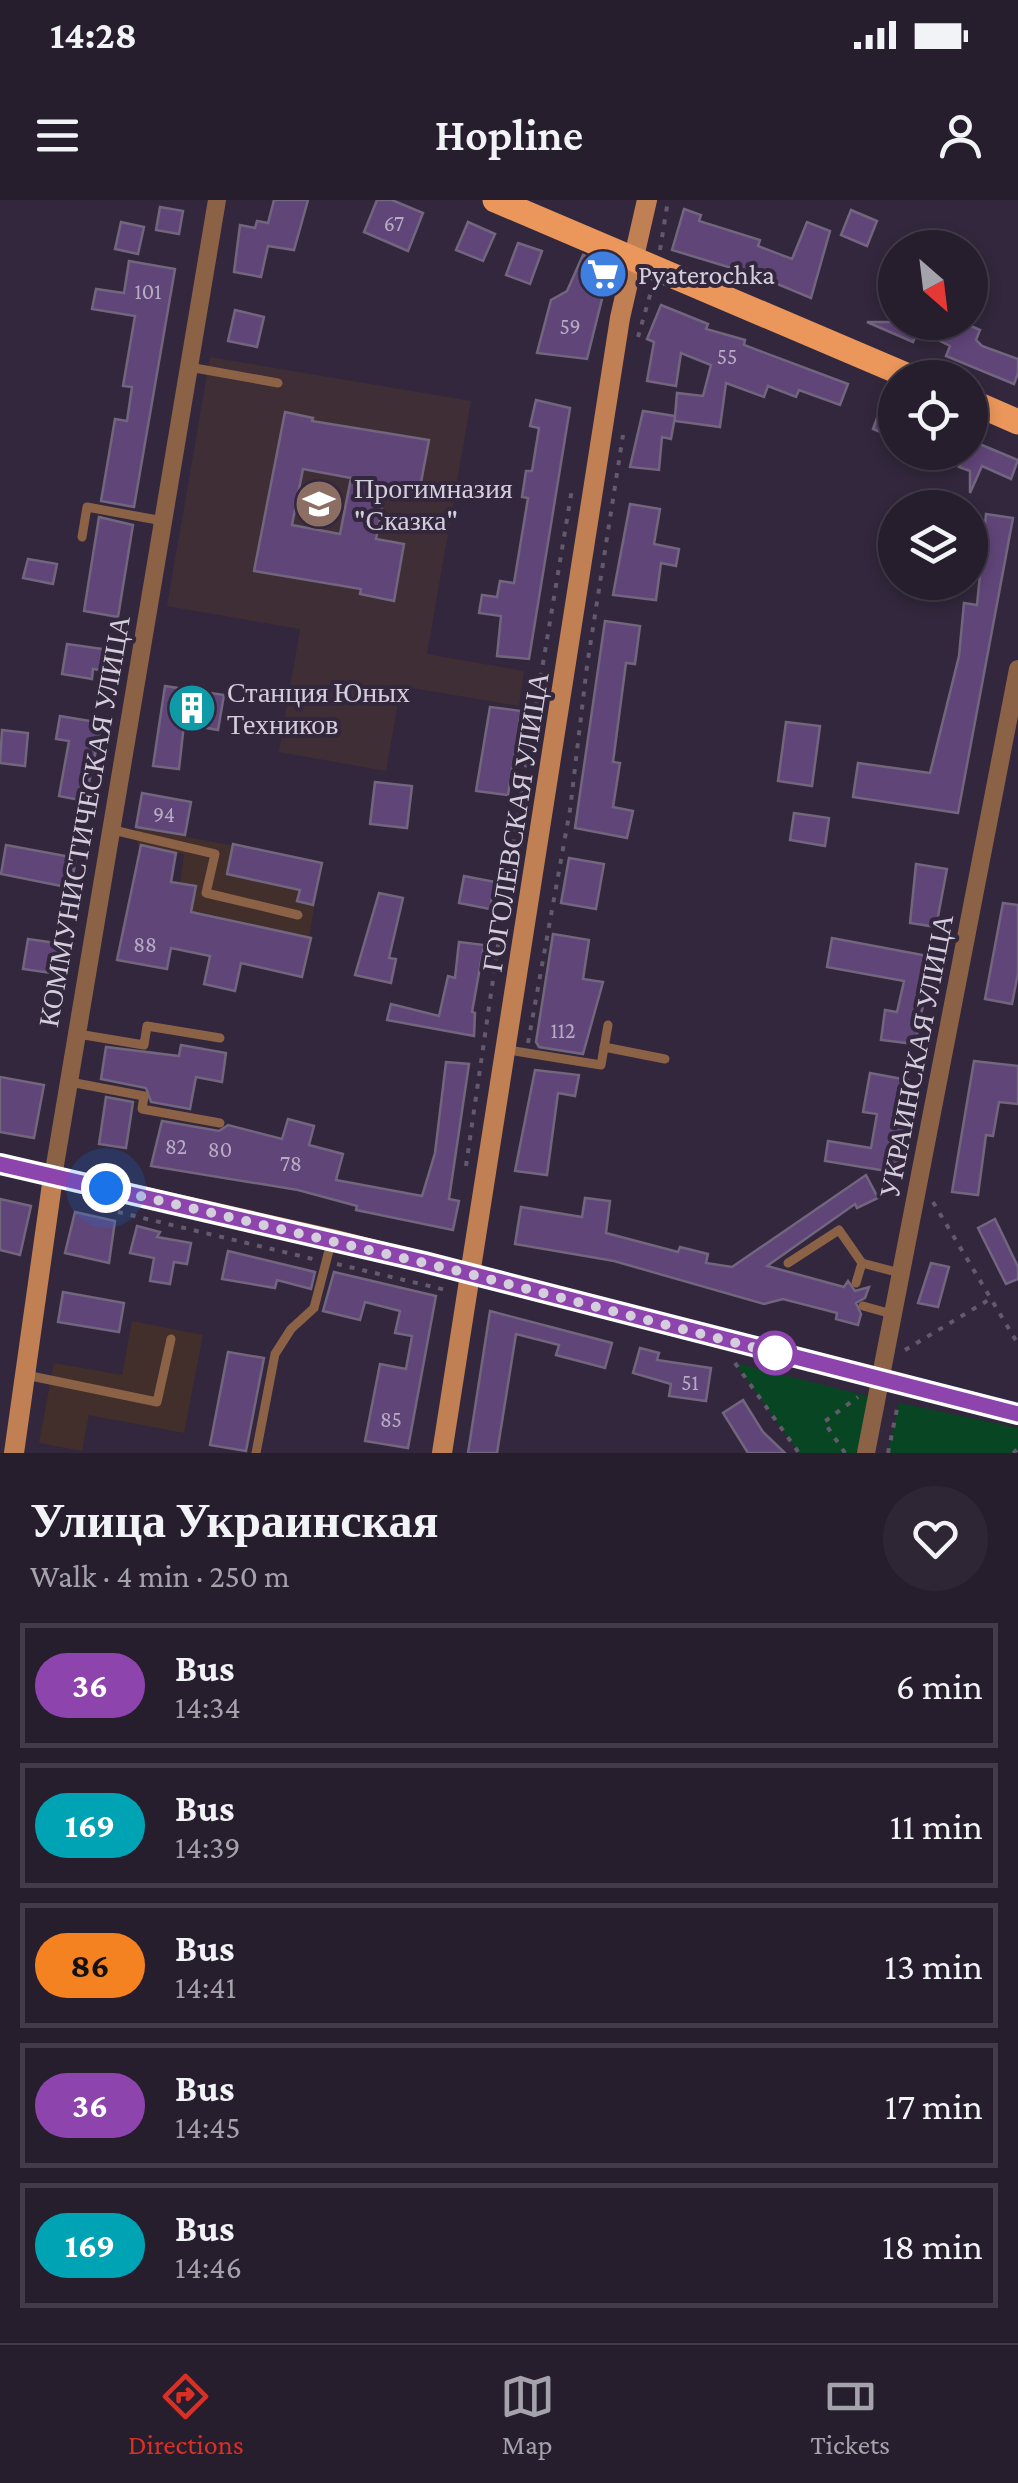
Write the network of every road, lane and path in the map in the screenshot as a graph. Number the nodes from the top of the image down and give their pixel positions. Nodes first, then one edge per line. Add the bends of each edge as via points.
1 (217, 200) edge
2 (495, 200) edge
3 (647, 200) edge
4 (668, 200) edge
5 (646, 265) junction
6 (635, 345) dead end
7 (878, 363) edge
8 (189, 368) junction
9 (278, 383) dead end
10 (988, 409) edge
11 (624, 422) dead end
12 (1018, 422) edge
13 (574, 476) dead end
14 (162, 521) junction
15 (82, 537) dead end
16 (1018, 669) edge
17 (110, 830) junction
18 (298, 915) dead end
19 (608, 1025) dead end
20 (75, 1034) junction
21 (220, 1038) dead end
22 (604, 1047) junction
23 (517, 1052) junction
24 (664, 1059) dead end
25 (67, 1082) junction
26 (220, 1123) dead end
27 (0, 1164) edge
28 (464, 1175) dead end
29 (53, 1176) junction
30 (921, 1181) junction
31 (102, 1208) dead end
32 (332, 1240) junction
33 (327, 1262) junction
34 (788, 1263) dead end
35 (862, 1263) junction
36 (900, 1273) junction
37 (856, 1283) dead end
38 (469, 1285) junction
39 (990, 1298) junction
40 (863, 1306) dead end
41 (892, 1314) junction
42 (171, 1338) dead end
43 (1018, 1344) edge
44 (753, 1367) dead end
45 (26, 1375) junction
46 (879, 1381) junction
47 (844, 1390) dead end
48 (1018, 1414) edge
49 (14, 1453) edge
50 (256, 1453) edge
51 (442, 1453) edge
52 (799, 1453) edge
53 (846, 1453) edge
54 (866, 1453) edge
55 (888, 1453) edge

1 - 8 street, КОММУНИСТИЧЕСКАЯ УЛИЦА
2 - 5 main road
3 - 5 street, ГОГОЛЕВСКАЯ УЛИЦА
4 - 5 path
5 - 6 path
5 - 7 main road
5 - 23 street, ГОГОЛЕВСКАЯ УЛИЦА via 620,318
8 - 9 lane
8 - 14 street, КОММУНИСТИЧЕСКАЯ УЛИЦА
10 - 12 main road
11 - 23 path via 570,810
13 - 28 path
14 - 15 lane via 87,508
14 - 17 street, КОММУНИСТИЧЕСКАЯ УЛИЦА
16 - 30 street, УКРАИНСКАЯ УЛИЦА
17 - 18 lane via 215,854 206,894
17 - 20 street, КОММУНИСТИЧЕСКАЯ УЛИЦА
19 - 22 lane
20 - 21 lane via 144,1045 147,1026
20 - 25 street, КОММУНИСТИЧЕСКАЯ УЛИЦА
22 - 23 lane via 601,1065
22 - 24 lane
23 - 38 street, ГОГОЛЕВСКАЯ УЛИЦА
25 - 26 lane via 144,1096 142,1109
25 - 29 street, КОММУНИСТИЧЕСКАЯ УЛИЦА
27 - 29 street
29 - 32 street
29 - 45 street, КОММУНИСТИЧЕСКАЯ УЛИЦА
30 - 36 street, УКРАИНСКАЯ УЛИЦА
30 - 39 path
31 - 33 path
32 - 33 lane
32 - 38 street
33 - 38 path
33 - 50 lane via 314,1308 275,1354
34 - 35 lane via 839,1230
35 - 36 lane
35 - 37 lane
36 - 41 street, УКРАИНСКАЯ УЛИЦА
38 - 46 street
38 - 51 street, ГОГОЛЕВСКАЯ УЛИЦА
39 - 43 path
39 - 46 path
40 - 41 lane
41 - 46 street, УКРАИНСКАЯ УЛИЦА
42 - 45 lane via 158,1402
44 - 52 path via 735,1362
45 - 49 street, КОММУНИСТИЧЕСКАЯ УЛИЦА
46 - 48 street
46 - 54 street, УКРАИНСКАЯ УЛИЦА
46 - 55 path via 899,1403
47 - 53 path via 862,1394 824,1422

